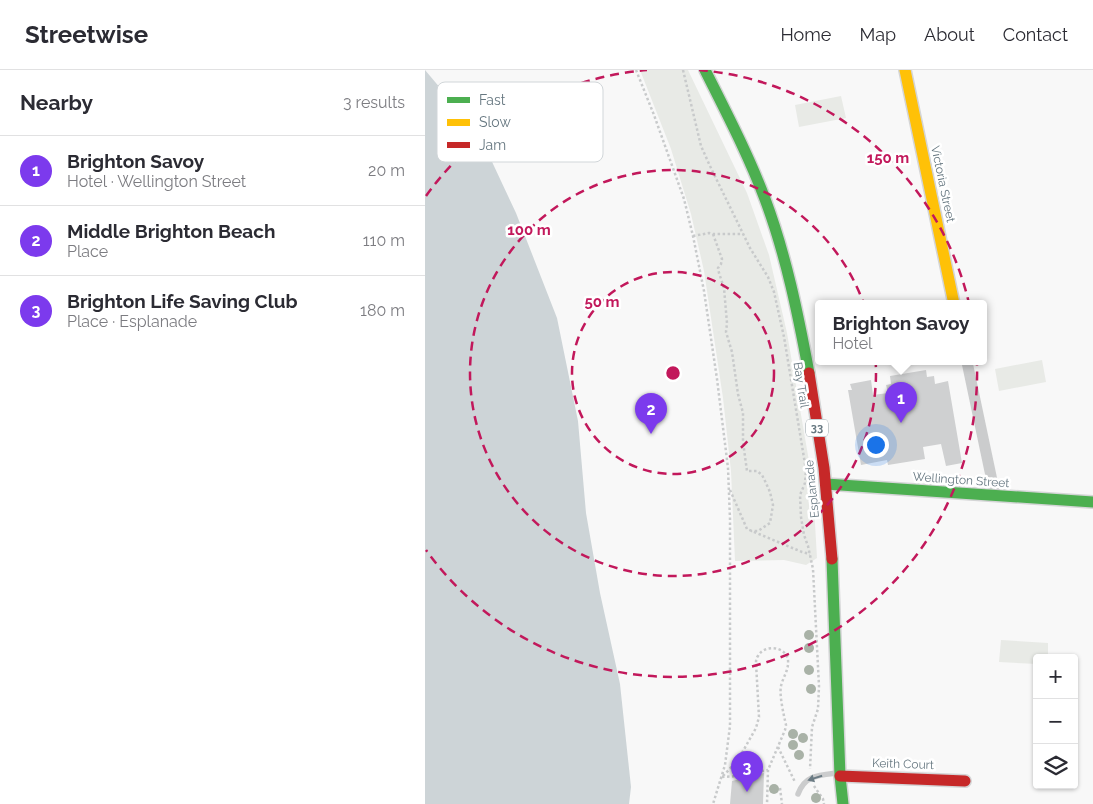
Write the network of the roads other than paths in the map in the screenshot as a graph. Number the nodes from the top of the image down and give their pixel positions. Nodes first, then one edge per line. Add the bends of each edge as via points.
1 (705, 70) edge
2 (905, 70) edge
3 (954, 300) edge
4 (968, 365) edge
5 (826, 484) junction
6 (995, 496) junction
7 (1093, 502) edge
8 (839, 775) junction
9 (965, 781) dead end
10 (798, 792) road end
11 (843, 804) edge

1 - 5 main road, Esplanade / 33 via 759,187 781,246 798,320
2 - 3 main road, Victoria Street
4 - 6 street
5 - 6 main road, Wellington Street
5 - 8 main road, Esplanade / 33
6 - 7 main road, Wellington Street
8 - 9 main road, Keith Court
8 -> 10 lane via 810,778
8 - 11 main road, Esplanade / 33

